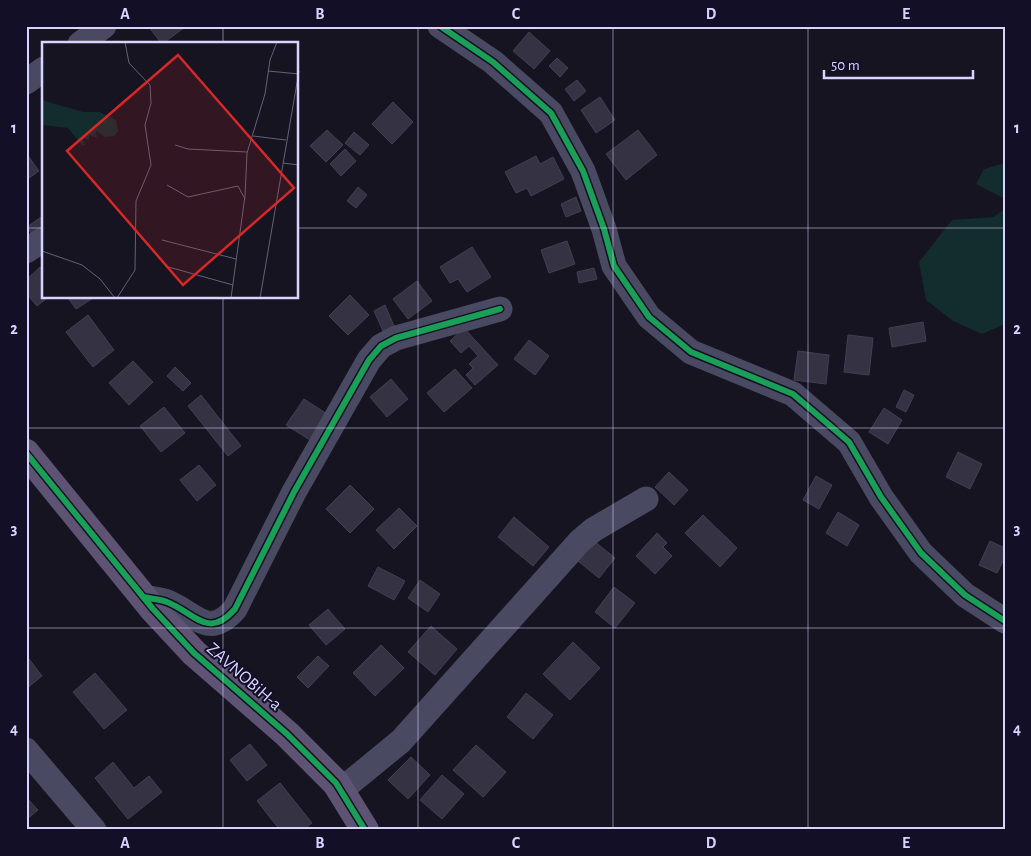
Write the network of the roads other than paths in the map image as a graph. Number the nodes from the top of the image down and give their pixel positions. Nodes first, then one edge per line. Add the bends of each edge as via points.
1 (104, 26) edge
2 (440, 26) edge
3 (83, 42) edge
4 (42, 70) edge
5 (26, 82) edge
6 (42, 240) edge
7 (26, 251) edge
8 (500, 310) dead end
9 (26, 453) edge
10 (646, 499) dead end
11 (143, 597) junction
12 (1005, 621) edge
13 (26, 750) edge
14 (340, 791) junction
15 (94, 830) edge
16 (365, 830) edge

1 - 3 street
2 - 12 street via 493,62 551,113 583,171 614,266 649,317 691,352 793,394 849,442 881,497 921,553 965,594
4 - 5 street
6 - 7 street
8 - 11 street via 396,338 381,346 368,360 294,492 235,609 226,620 211,625 167,602
9 - 11 main road, ZAVNOBiH-a
10 - 14 street via 580,541 400,741
11 - 14 main road, ZAVNOBiH-a via 194,654 287,734
13 - 15 street
14 - 16 main road, ZAVNOBiH-a

